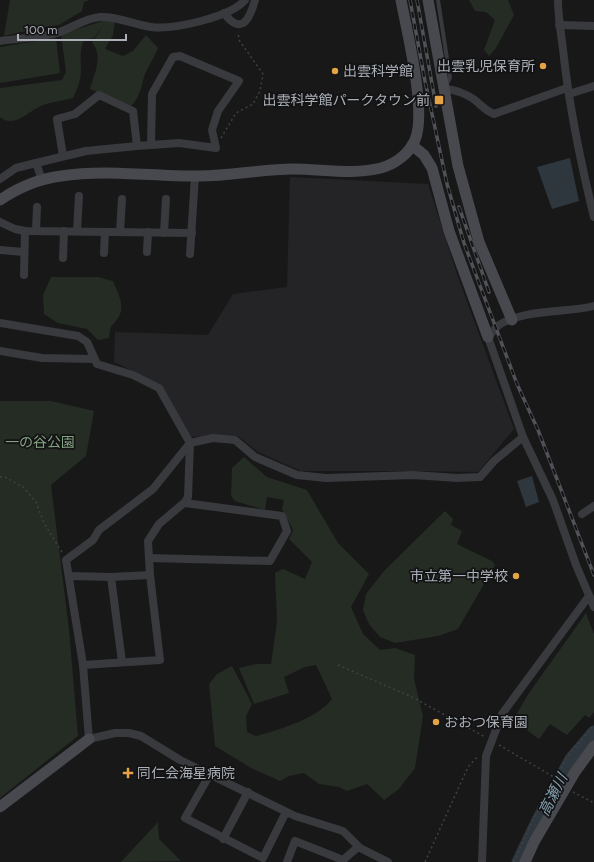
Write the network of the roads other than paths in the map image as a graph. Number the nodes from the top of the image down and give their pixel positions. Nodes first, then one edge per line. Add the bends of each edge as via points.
1 (245, 0) edge
2 (256, 0) edge
3 (401, 0) edge
4 (428, 0) edge
5 (438, 0) edge
6 (558, 0) edge
7 (224, 13) junction
8 (559, 25) junction
9 (594, 26) edge
10 (0, 41) edge
11 (594, 86) edge
12 (443, 89) junction
13 (568, 91) junction
14 (151, 145) junction
15 (412, 145) junction
16 (137, 146) junction
17 (63, 156) junction
18 (36, 163) junction
19 (195, 176) junction
20 (0, 179) edge
21 (42, 180) junction
22 (79, 196) dead end
23 (122, 199) dead end
24 (166, 199) dead end
25 (0, 200) edge
26 (37, 207) dead end
27 (594, 217) edge
28 (0, 222) edge
29 (25, 231) junction
30 (36, 231) junction
31 (64, 231) junction
32 (77, 232) junction
33 (105, 232) junction
34 (120, 232) junction
35 (148, 232) junction
36 (164, 233) junction
37 (192, 233) junction
38 (0, 250) edge
39 (24, 252) junction
40 (147, 252) dead end
41 (104, 253) dead end
42 (190, 254) dead end
43 (63, 258) dead end
44 (24, 275) dead end
45 (594, 306) edge
46 (512, 320) junction
47 (0, 323) edge
48 (488, 337) junction
49 (0, 351) edge
50 (94, 359) junction
51 (523, 437) junction
52 (190, 443) junction
53 (185, 502) junction
54 (594, 506) edge
55 (582, 514) dead end
56 (149, 558) junction
57 (150, 575) junction
58 (69, 576) junction
59 (110, 577) junction
60 (589, 596) junction
61 (594, 607) edge
62 (122, 662) junction
63 (83, 665) junction
64 (89, 739) junction
65 (594, 746) edge
66 (210, 774) junction
67 (248, 792) junction
68 (0, 807) edge
69 (286, 812) junction
70 (223, 839) junction
71 (358, 847) junction
72 (333, 859) edge
73 (287, 862) edge
74 (388, 862) edge
75 (482, 862) edge
76 (525, 862) edge

1 - 7 street via 240,6
2 - 7 street via 250,18 244,23 237,24
3 - 15 street via 419,108 418,126
4 - 12 street
5 - 12 lane via 450,78
6 - 8 street
7 - 10 street via 162,28 99,17 59,32
8 - 9 street
8 - 13 street
11 - 13 street
12 - 13 street via 475,100 486,111 494,114
12 - 46 street via 458,166 478,242
13 - 27 street
14 - 14 street via 152,94 173,57 180,56 239,81 218,111 212,130 216,148 179,143
14 - 16 street
15 - 19 street via 392,164 361,171 268,170
15 - 48 street via 424,155 432,168 448,231
16 - 17 street
16 - 17 street via 132,111 99,95 75,114 57,119
17 - 18 street
18 - 20 street via 16,168
18 - 21 street
19 - 21 street via 89,174
19 - 37 street
21 - 25 street via 28,184
22 - 32 street
23 - 34 street
24 - 36 street
26 - 30 street
28 - 29 street
29 - 30 street
29 - 39 street
30 - 31 street
31 - 32 street
31 - 43 street
32 - 33 street
33 - 34 street
33 - 41 street
34 - 35 street
35 - 36 street
35 - 40 street
36 - 37 street
37 - 42 street
38 - 39 street
39 - 44 street
45 - 46 street via 580,310 545,312
46 - 48 street via 500,325
47 - 50 street via 78,336 87,342
48 - 51 street
49 - 50 street via 42,358
50 - 52 street via 98,364 133,375 159,388
51 - 52 street via 494,461 480,477 457,478 414,475 326,478 297,475 255,457 235,440 213,438
51 - 60 street via 553,500
52 - 53 street via 188,497
52 - 58 street via 153,489 99,530 94,540 66,560
53 - 56 street via 160,524 148,541
53 - 56 street via 282,516 287,531 270,561
54 - 55 street
56 - 57 street
57 - 59 street
57 - 62 street via 160,660
58 - 59 street
58 - 63 street
59 - 62 street
60 - 61 street
60 - 75 street via 502,714 486,756
62 - 63 street
63 - 64 street
64 - 66 street via 129,732
64 - 68 street
65 - 76 street via 567,786
66 - 67 street
66 - 70 street via 185,818
67 - 69 street
67 - 70 street
69 - 70 street via 263,858
69 - 71 street via 343,832
71 - 72 street via 343,860
71 - 74 street
72 - 73 street via 295,841

